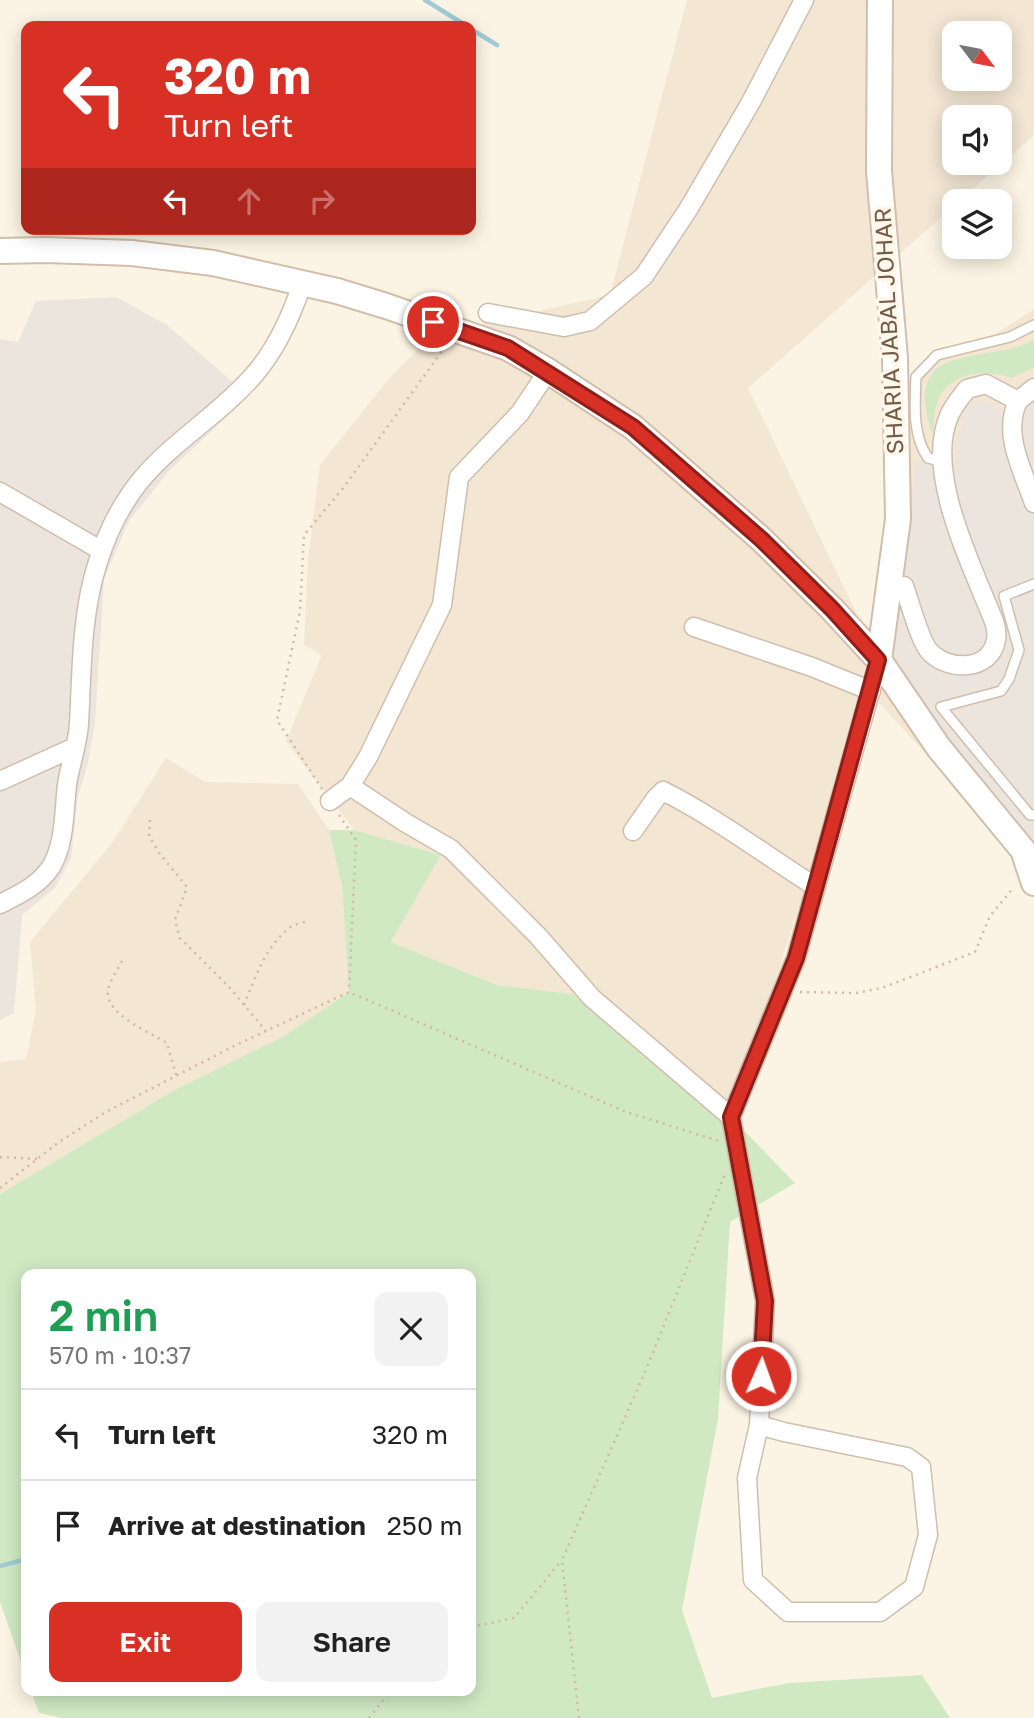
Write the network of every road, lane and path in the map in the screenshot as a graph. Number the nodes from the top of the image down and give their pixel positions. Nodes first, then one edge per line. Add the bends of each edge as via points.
1 (804, 0) edge
2 (880, 0) edge
3 (0, 251) edge
4 (302, 284) junction
5 (488, 313) dead end
6 (1034, 325) edge
7 (457, 330) junction
8 (548, 371) junction
9 (1034, 388) edge
10 (1018, 401) junction
11 (941, 461) junction
12 (0, 492) edge
13 (1034, 503) edge
14 (102, 551) junction
15 (1034, 584) edge
16 (904, 586) dead end
17 (694, 627) dead end
18 (878, 660) junction
19 (871, 691) junction
20 (75, 747) junction
21 (0, 781) edge
22 (350, 786) junction
23 (330, 801) junction
24 (1034, 815) edge
25 (150, 820) dead end
26 (634, 831) dead end
27 (1030, 865) edge
28 (816, 887) junction
29 (0, 904) edge
30 (309, 921) dead end
31 (122, 961) dead end
32 (349, 992) junction
33 (782, 992) junction
34 (244, 1005) junction
35 (266, 1031) junction
36 (176, 1075) junction
37 (731, 1117) junction
38 (736, 1147) junction
39 (0, 1157) edge
40 (38, 1159) junction
41 (0, 1188) edge
42 (759, 1425) junction
43 (562, 1560) junction
44 (476, 1626) edge
45 (386, 1696) edge
46 (369, 1718) edge
47 (579, 1718) edge

1 - 5 street via 751,102 644,276 590,321 564,327
2 - 18 street, SHARIA JABAL JOHAR via 878,170 895,358 898,519
3 - 4 street via 132,253 213,263
4 - 7 street
4 - 14 street via 287,324 255,374 141,480
6 - 11 lane via 1010,337 937,355 916,377 919,445 928,458
7 - 8 street via 508,348
7 - 23 path via 304,536 300,611 278,720
8 - 18 street via 633,427 712,496 770,547
8 - 22 street via 520,413 460,477 442,605
9 - 10 street
10 - 11 street via 986,384 967,388 949,416
10 - 13 street via 1012,425 1014,445
11 - 16 street via 954,519 995,624 996,641 990,654 968,666 953,666 928,651
12 - 14 street
14 - 20 street via 89,594
15 - 24 lane via 1004,596 1019,650 1002,691 941,707
17 - 19 street
18 - 19 street
18 - 27 street
19 - 28 street
20 - 21 street
20 - 29 street via 59,848 52,865 27,891
22 - 23 street
22 - 37 street via 452,849 592,998
23 - 32 path via 356,840
25 - 34 path via 149,836 187,887 175,920 180,938
26 - 28 street via 663,791 700,810
27 - 33 path via 990,916 975,952 882,988 856,993
28 - 33 street
30 - 34 path via 290,927 271,948
31 - 36 path via 108,990 109,1004 167,1043
32 - 35 path
32 - 38 path via 626,1112
33 - 37 street
34 - 35 path
35 - 36 path
36 - 40 path via 106,1112
37 - 38 street
38 - 42 street via 765,1301
38 - 43 path
39 - 40 path
40 - 41 path
42 - 42 street via 907,1457 921,1467 928,1535 914,1587 880,1612 788,1612 753,1580 747,1478
43 - 44 path via 514,1618
43 - 47 path
45 - 46 path

